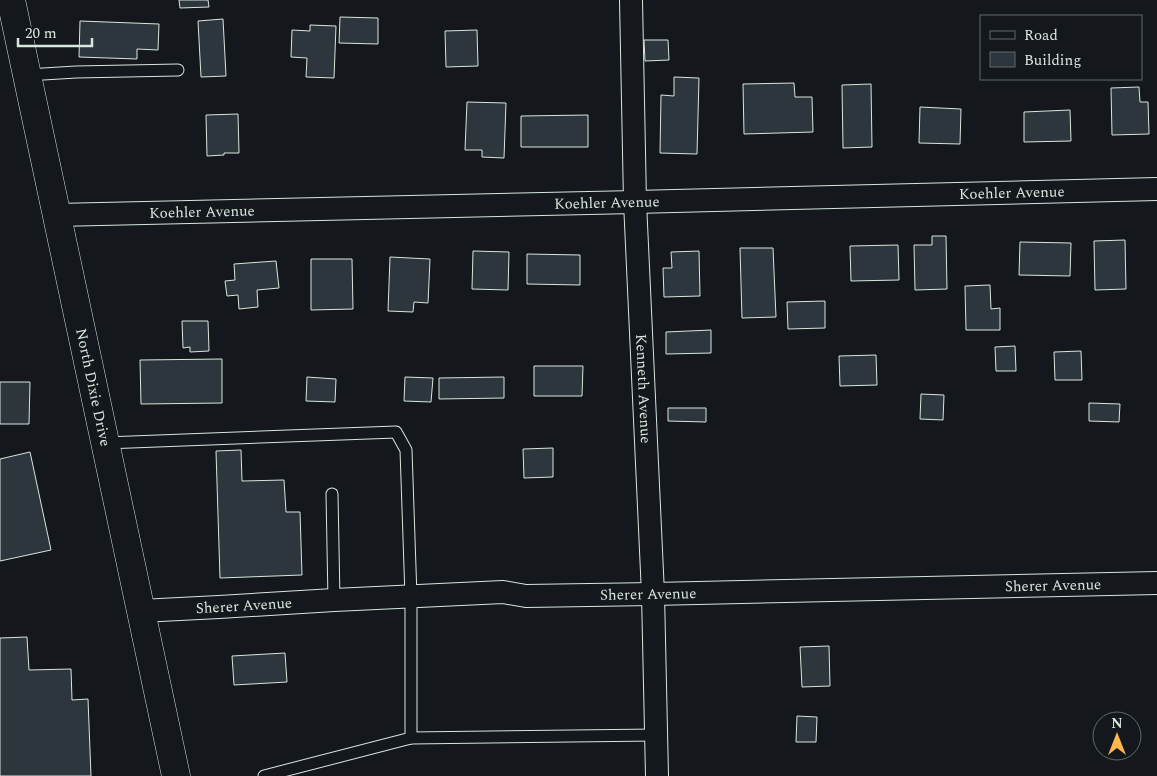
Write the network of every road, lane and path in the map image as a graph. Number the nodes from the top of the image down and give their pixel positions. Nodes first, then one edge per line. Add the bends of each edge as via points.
1 (11, 0) edge
2 (631, 0) edge
3 (178, 70) dead end
4 (27, 75) junction
5 (1157, 189) edge
6 (635, 202) junction
7 (56, 214) junction
8 (105, 443) junction
9 (332, 494) dead end
10 (1157, 583) edge
11 (654, 594) junction
12 (411, 597) junction
13 (334, 600) junction
14 (140, 611) junction
15 (656, 735) junction
16 (411, 738) junction
17 (176, 776) edge
18 (264, 776) edge
19 (657, 776) edge

1 - 4 main road, North Dixie Drive
2 - 6 street, Kenneth Avenue
3 - 4 lane
4 - 7 main road, North Dixie Drive
5 - 6 street, Koehler Avenue
6 - 7 street, Koehler Avenue
6 - 11 street, Kenneth Avenue
7 - 8 main road, North Dixie Drive
8 - 12 lane via 396,432 406,450
8 - 14 main road, North Dixie Drive
9 - 13 lane
10 - 11 street, Sherer Avenue
11 - 12 street, Sherer Avenue via 526,596 503,592
11 - 15 street, Kenneth Avenue
12 - 13 street, Sherer Avenue
12 - 16 lane
13 - 14 street, Sherer Avenue
14 - 17 main road, North Dixie Drive
15 - 16 lane
15 - 19 street, Kenneth Avenue
16 - 18 lane

